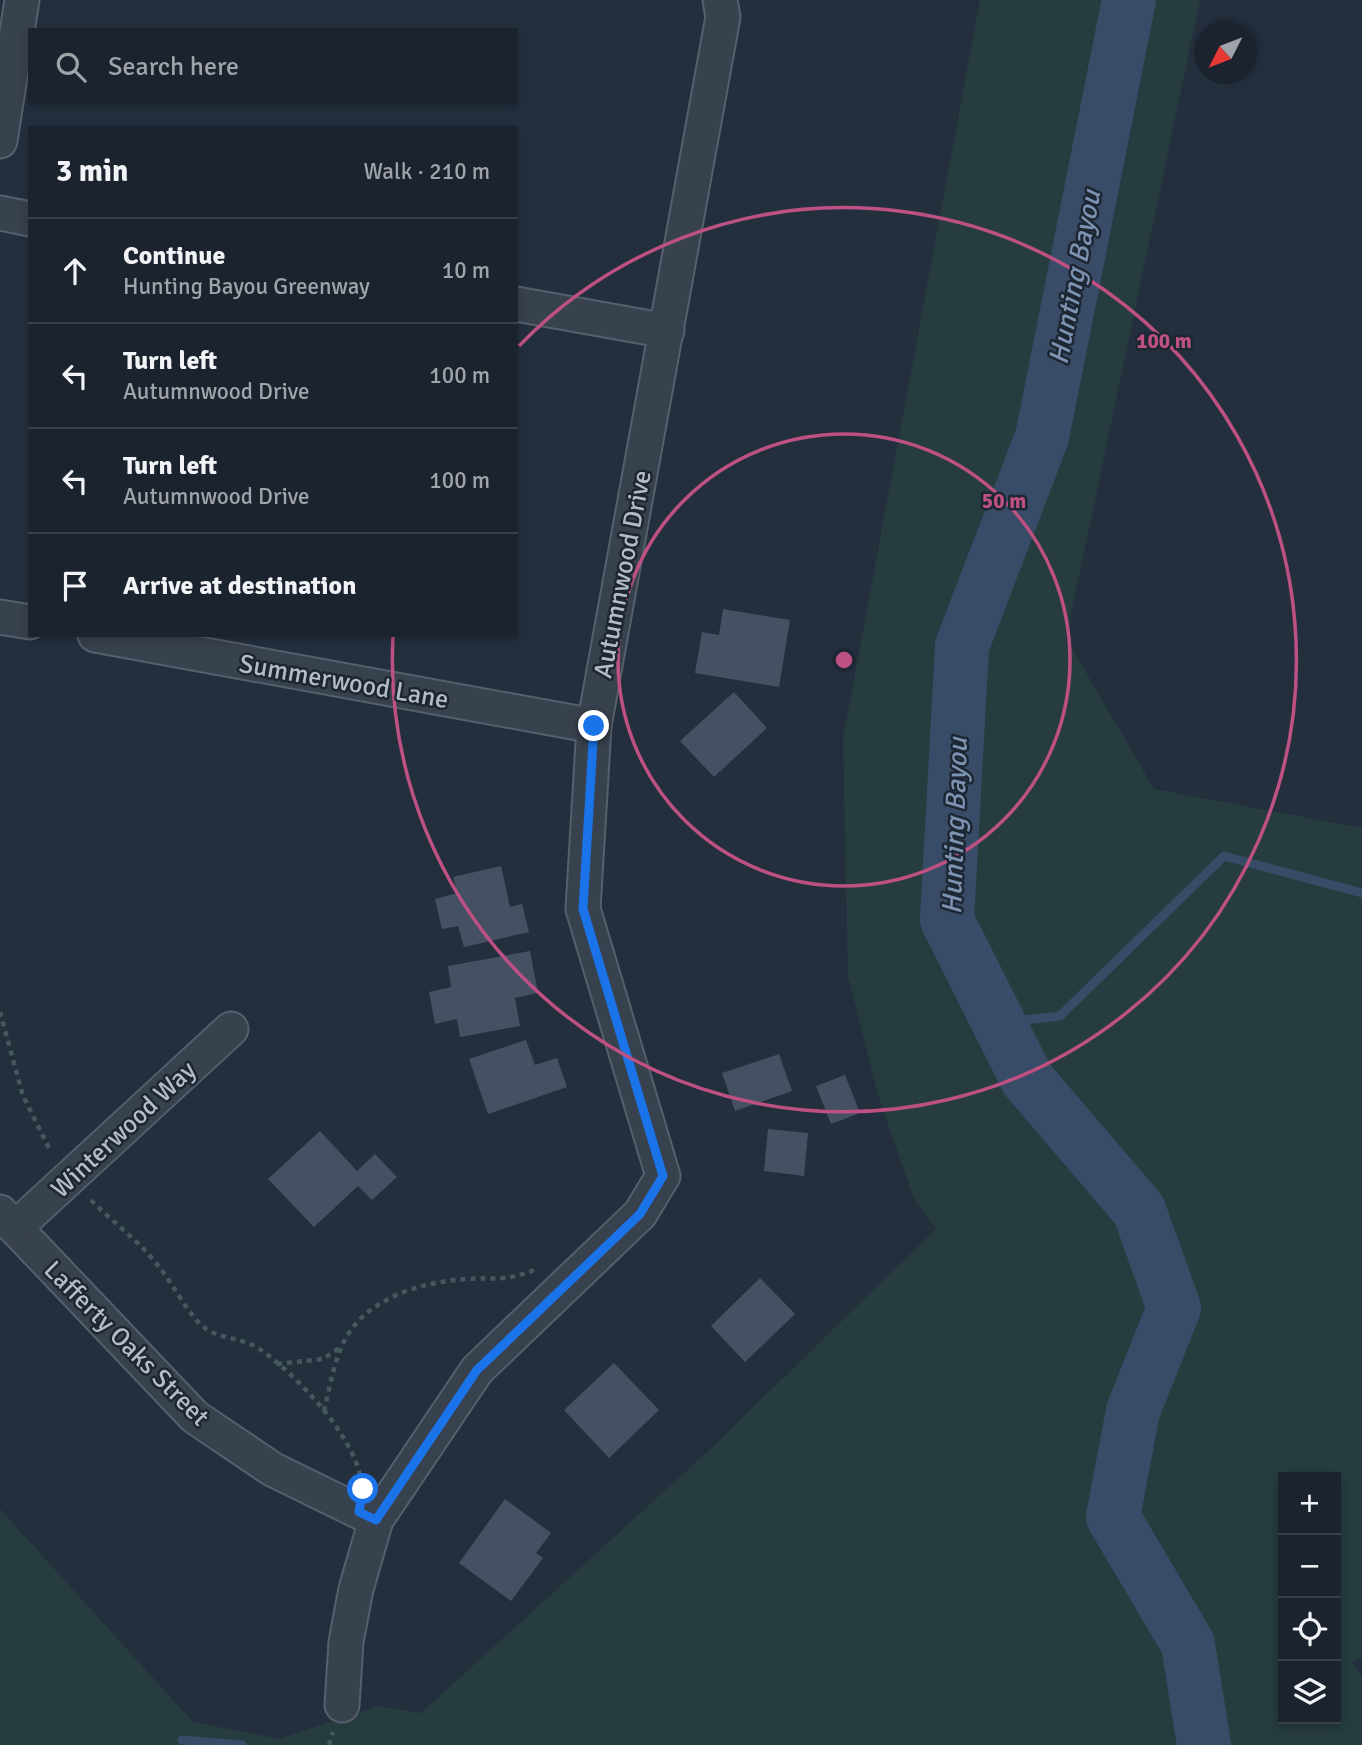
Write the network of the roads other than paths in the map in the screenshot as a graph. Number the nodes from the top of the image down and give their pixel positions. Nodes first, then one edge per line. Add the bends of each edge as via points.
1 (22, 0) edge
2 (720, 0) edge
3 (0, 141) edge
4 (0, 213) edge
5 (28, 219) edge
6 (518, 304) edge
7 (667, 331) junction
8 (0, 617) edge
9 (28, 622) edge
10 (106, 637) edge
11 (594, 726) junction
12 (231, 1029) dead end
13 (7, 1220) edge
14 (368, 1516) junction
15 (337, 1718) road end

1 - 3 street
2 - 7 street, Autumnwood Drive via 723,16
4 - 5 street
6 - 7 street
7 - 11 street, Autumnwood Drive
8 - 9 street
10 - 11 street, Summerwood Lane
11 - 14 street, Autumnwood Drive via 583,909 663,1176 640,1214 477,1370
12 - 13 street, Winterwood Way
13 - 14 street, Lafferty Oaks Street via 195,1418 272,1469
14 - 15 street, Autumnwood Drive

